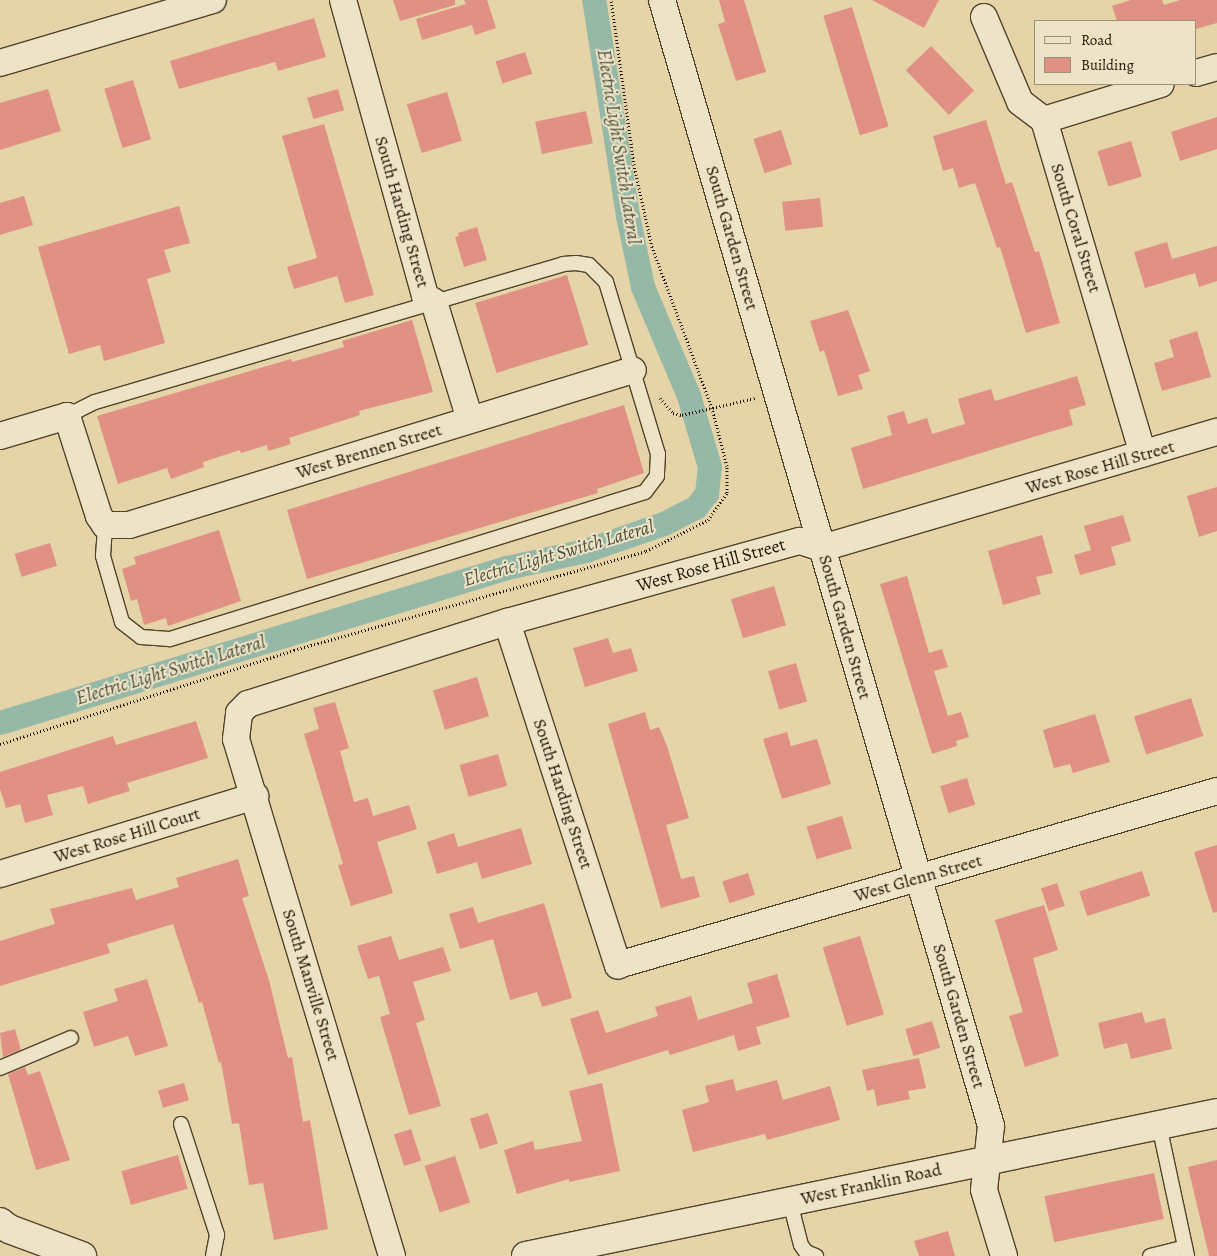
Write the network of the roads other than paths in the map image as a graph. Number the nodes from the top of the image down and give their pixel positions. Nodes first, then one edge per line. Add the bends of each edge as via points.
1 (212, 0) edge
2 (344, 0) edge
3 (662, 0) edge
4 (984, 17) dead end
5 (0, 63) edge
6 (1217, 67) edge
7 (1197, 73) edge
8 (1158, 85) edge
9 (1044, 120) junction
10 (434, 302) junction
11 (633, 370) junction
12 (68, 416) junction
13 (470, 420) junction
14 (1217, 432) edge
15 (0, 436) edge
16 (1143, 454) junction
17 (105, 525) junction
18 (822, 548) junction
19 (507, 622) junction
20 (239, 713) joint
21 (1217, 791) edge
22 (255, 796) junction
23 (0, 874) edge
24 (919, 878) junction
25 (618, 965) joint
26 (71, 1038) dead end
27 (0, 1068) edge
28 (1217, 1112) edge
29 (181, 1124) dead end
30 (1159, 1125) junction
31 (987, 1160) junction
32 (790, 1202) junction
33 (0, 1222) edge
34 (599, 1249) edge
35 (1186, 1252) edge
36 (82, 1256) edge
37 (213, 1256) edge
38 (392, 1256) edge
39 (526, 1256) edge
40 (816, 1256) edge
41 (1004, 1256) edge
42 (1150, 1256) edge

1 - 5 street
2 - 10 street, South Harding Street via 425,296
3 - 18 street, South Garden Street
4 - 9 street via 1020,102
6 - 7 street
8 - 9 street
9 - 16 street, South Coral Street
10 - 11 lane via 563,264 589,265 606,282
10 - 12 lane via 96,402
10 - 13 street, South Harding Street
11 - 13 street, West Brennen Street
11 - 17 lane via 659,465 657,476 645,492 169,639 141,637 122,622 103,556
12 - 15 street
12 - 17 street via 94,507
13 - 17 street, West Brennen Street via 129,525
14 - 16 street, West Rose Hill Street
16 - 18 street, West Rose Hill Street
18 - 19 street, West Rose Hill Street via 800,541
18 - 24 street, South Garden Street
19 - 20 street, West Rose Hill Street via 270,695 248,704
19 - 25 street, South Harding Street
20 - 22 street, South Manville Street via 236,740
21 - 24 street, West Glenn Street
22 - 23 street, West Rose Hill Court
22 - 38 street, South Manville Street
24 - 25 street, West Glenn Street
24 - 31 street, South Garden Street via 991,1126
26 - 27 lane
28 - 30 street, West Franklin Road
29 - 37 lane via 217,1235
30 - 31 street, West Franklin Road
30 - 35 lane
31 - 32 street, West Franklin Road
31 - 41 street, South Garden Street via 984,1190
32 - 34 street, West Franklin Road
32 - 40 lane via 801,1246
33 - 36 street via 9,1229
34 - 39 street, West Franklin Road
35 - 42 lane

